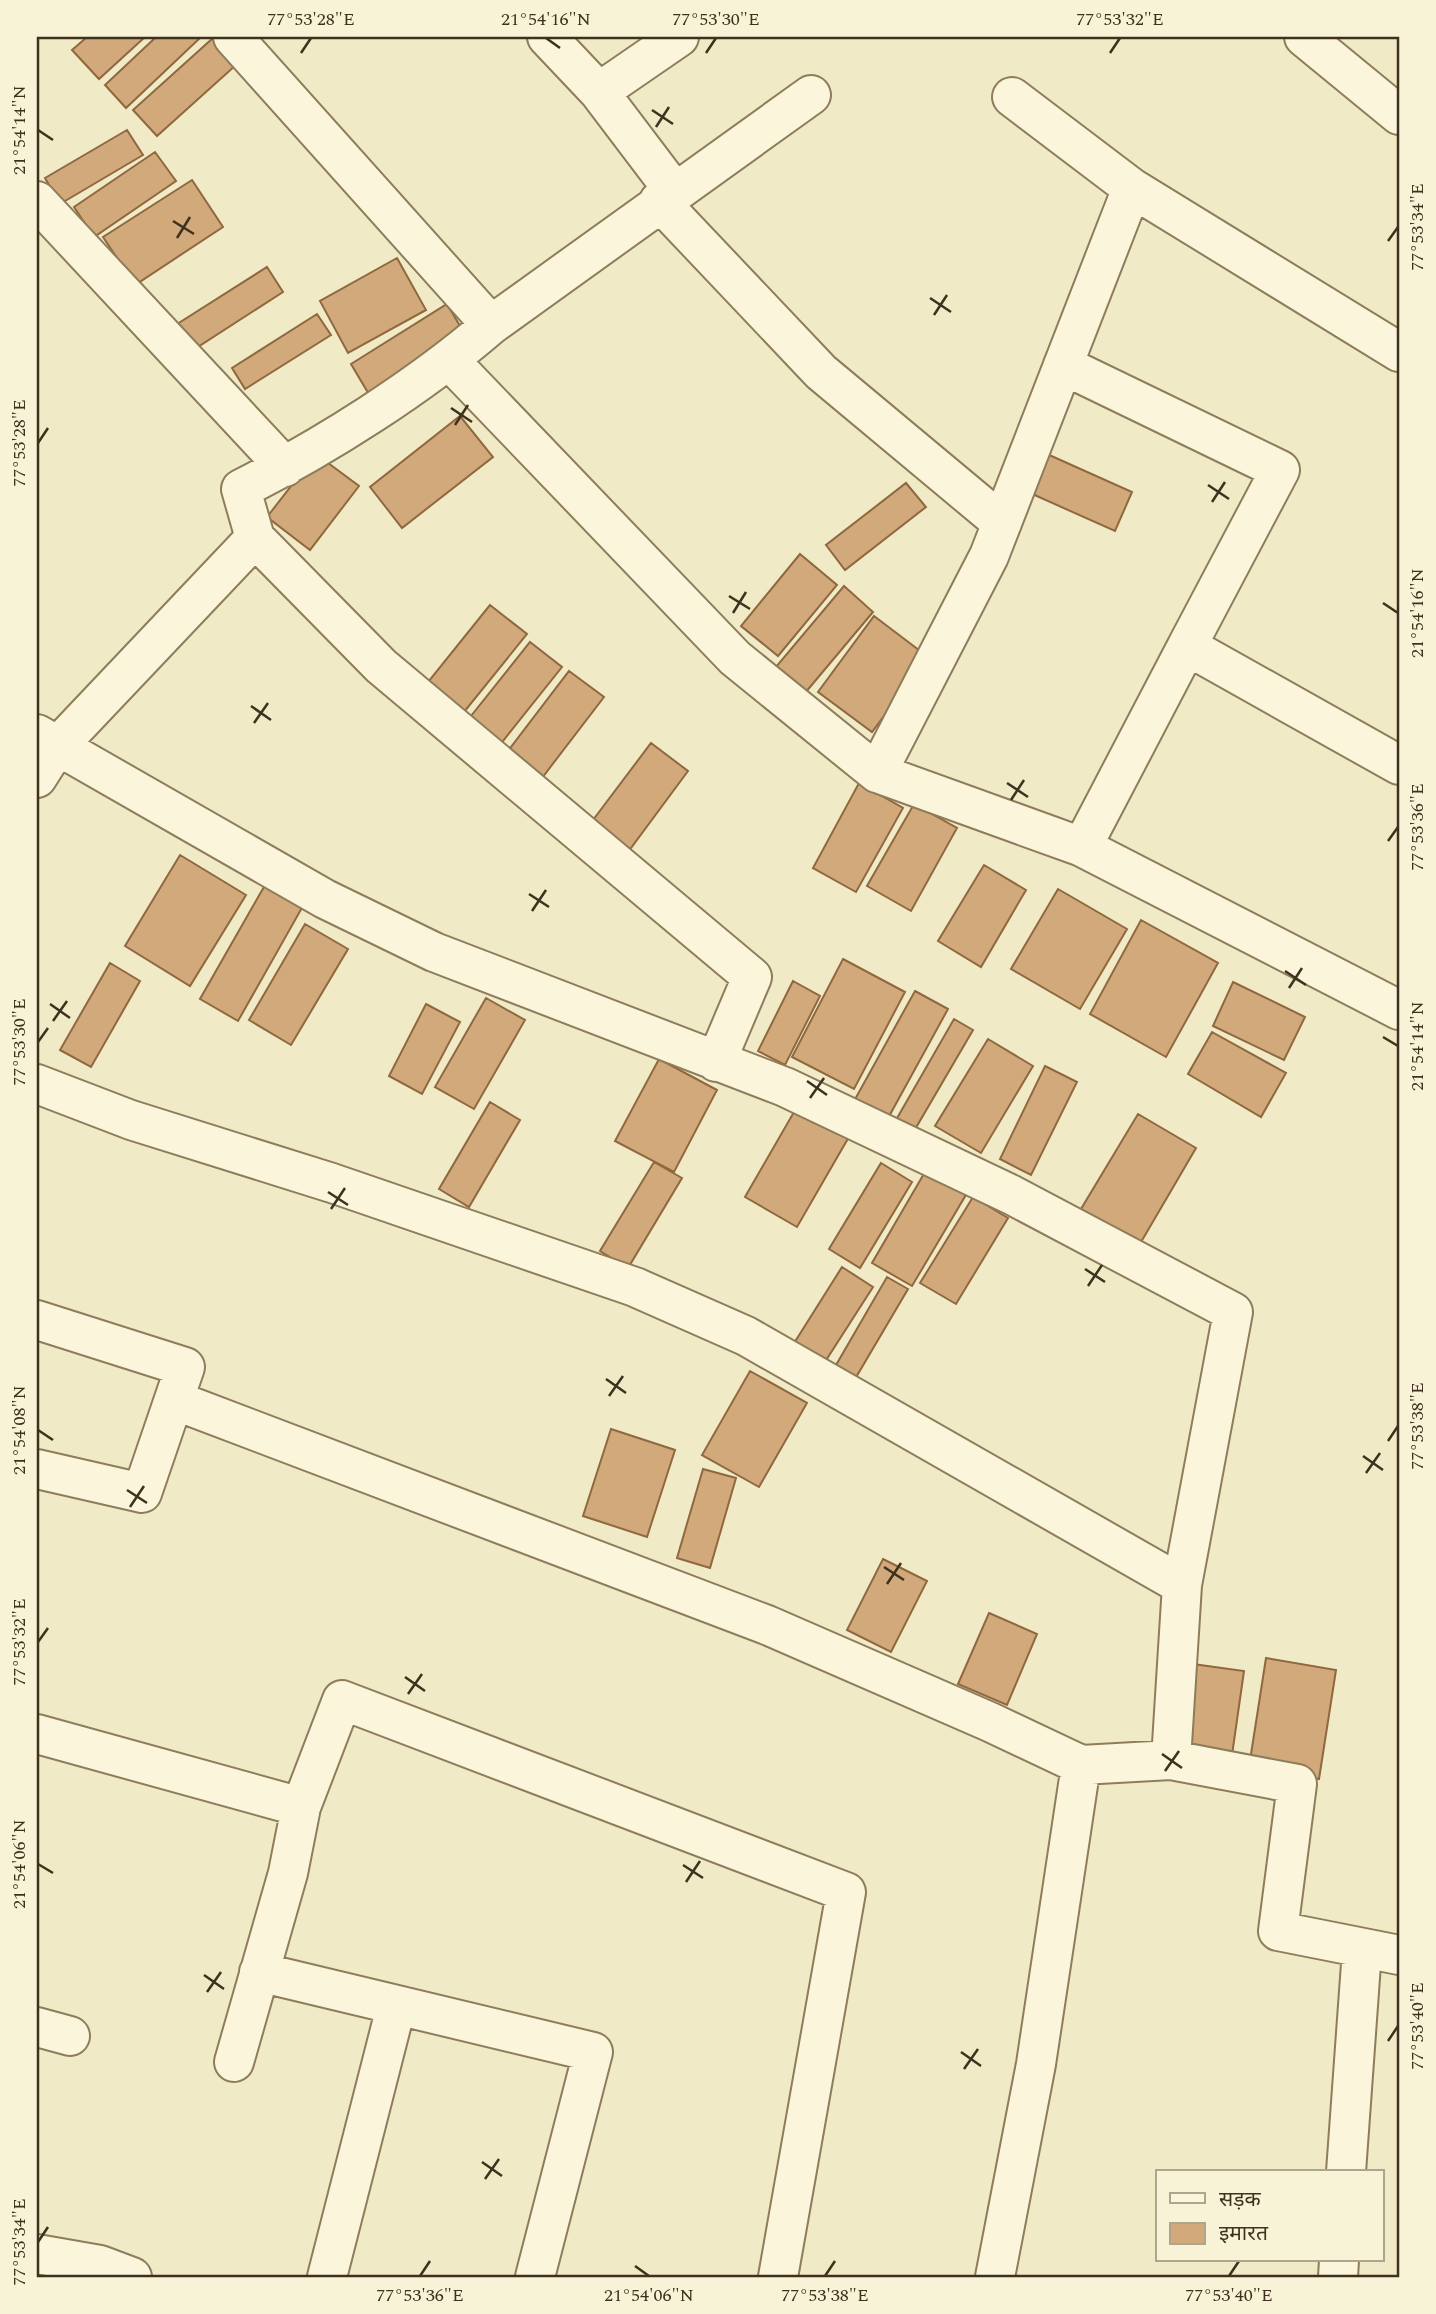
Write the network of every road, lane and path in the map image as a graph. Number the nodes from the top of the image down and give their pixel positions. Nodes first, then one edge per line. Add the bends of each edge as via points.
1 (233, 37) edge
2 (547, 37) edge
3 (679, 37) edge
4 (1304, 37) edge
5 (599, 92) junction
6 (811, 95) dead end
7 (1012, 97) dead end
8 (1399, 115) edge
9 (1132, 188) junction
10 (667, 196) junction
11 (37, 201) edge
12 (491, 325) junction
13 (1399, 352) edge
14 (450, 361) junction
15 (1063, 365) junction
16 (285, 467) junction
17 (1002, 523) junction
18 (255, 538) junction
19 (1187, 646) junction
20 (43, 753) edge
21 (1399, 765) edge
22 (877, 773) junction
23 (1082, 846) junction
24 (1399, 1010) edge
25 (716, 1062) junction
26 (37, 1084) edge
27 (37, 1321) edge
28 (174, 1401) junction
29 (37, 1469) edge
30 (1182, 1586) junction
31 (37, 1734) edge
32 (1171, 1760) junction
33 (1082, 1765) junction
34 (301, 1807) junction
35 (1362, 1950) junction
36 (1399, 1955) edge
37 (259, 1972) junction
38 (396, 2007) junction
39 (233, 2062) dead end
40 (1346, 2170) edge
41 (37, 2254) edge
42 (132, 2277) edge
43 (327, 2277) edge
44 (535, 2277) edge
45 (778, 2277) edge
46 (995, 2277) edge

1 - 12 street
2 - 5 street
3 - 5 street
4 - 8 street
5 - 10 street
6 - 10 street
7 - 9 street
9 - 13 street
9 - 15 street
10 - 12 street
10 - 17 street via 821,372
11 - 16 street
12 - 14 street
14 - 16 street
14 - 22 street via 735,658
15 - 17 street
15 - 19 street via 1280,470
16 - 18 street via 241,489
17 - 22 street
18 - 20 street
18 - 25 street via 381,666 752,977
19 - 21 street
19 - 23 street
20 - 25 street via 434,952
22 - 23 street
23 - 24 street
25 - 30 street via 785,1087 999,1189 1233,1312
26 - 30 street via 131,1120 635,1287 758,1342
27 - 28 street via 185,1367
28 - 29 street via 142,1493
28 - 33 street via 767,1625
30 - 32 street
31 - 34 street
32 - 33 street
32 - 35 street via 1297,1784 1278,1931
33 - 46 street via 1036,2064
34 - 37 street via 288,1873
34 - 45 street via 342,1700 846,1892
35 - 36 street
35 - 40 street
37 - 38 street
37 - 39 street
38 - 43 street
38 - 44 street via 593,2052
41 - 42 street via 100,2265

